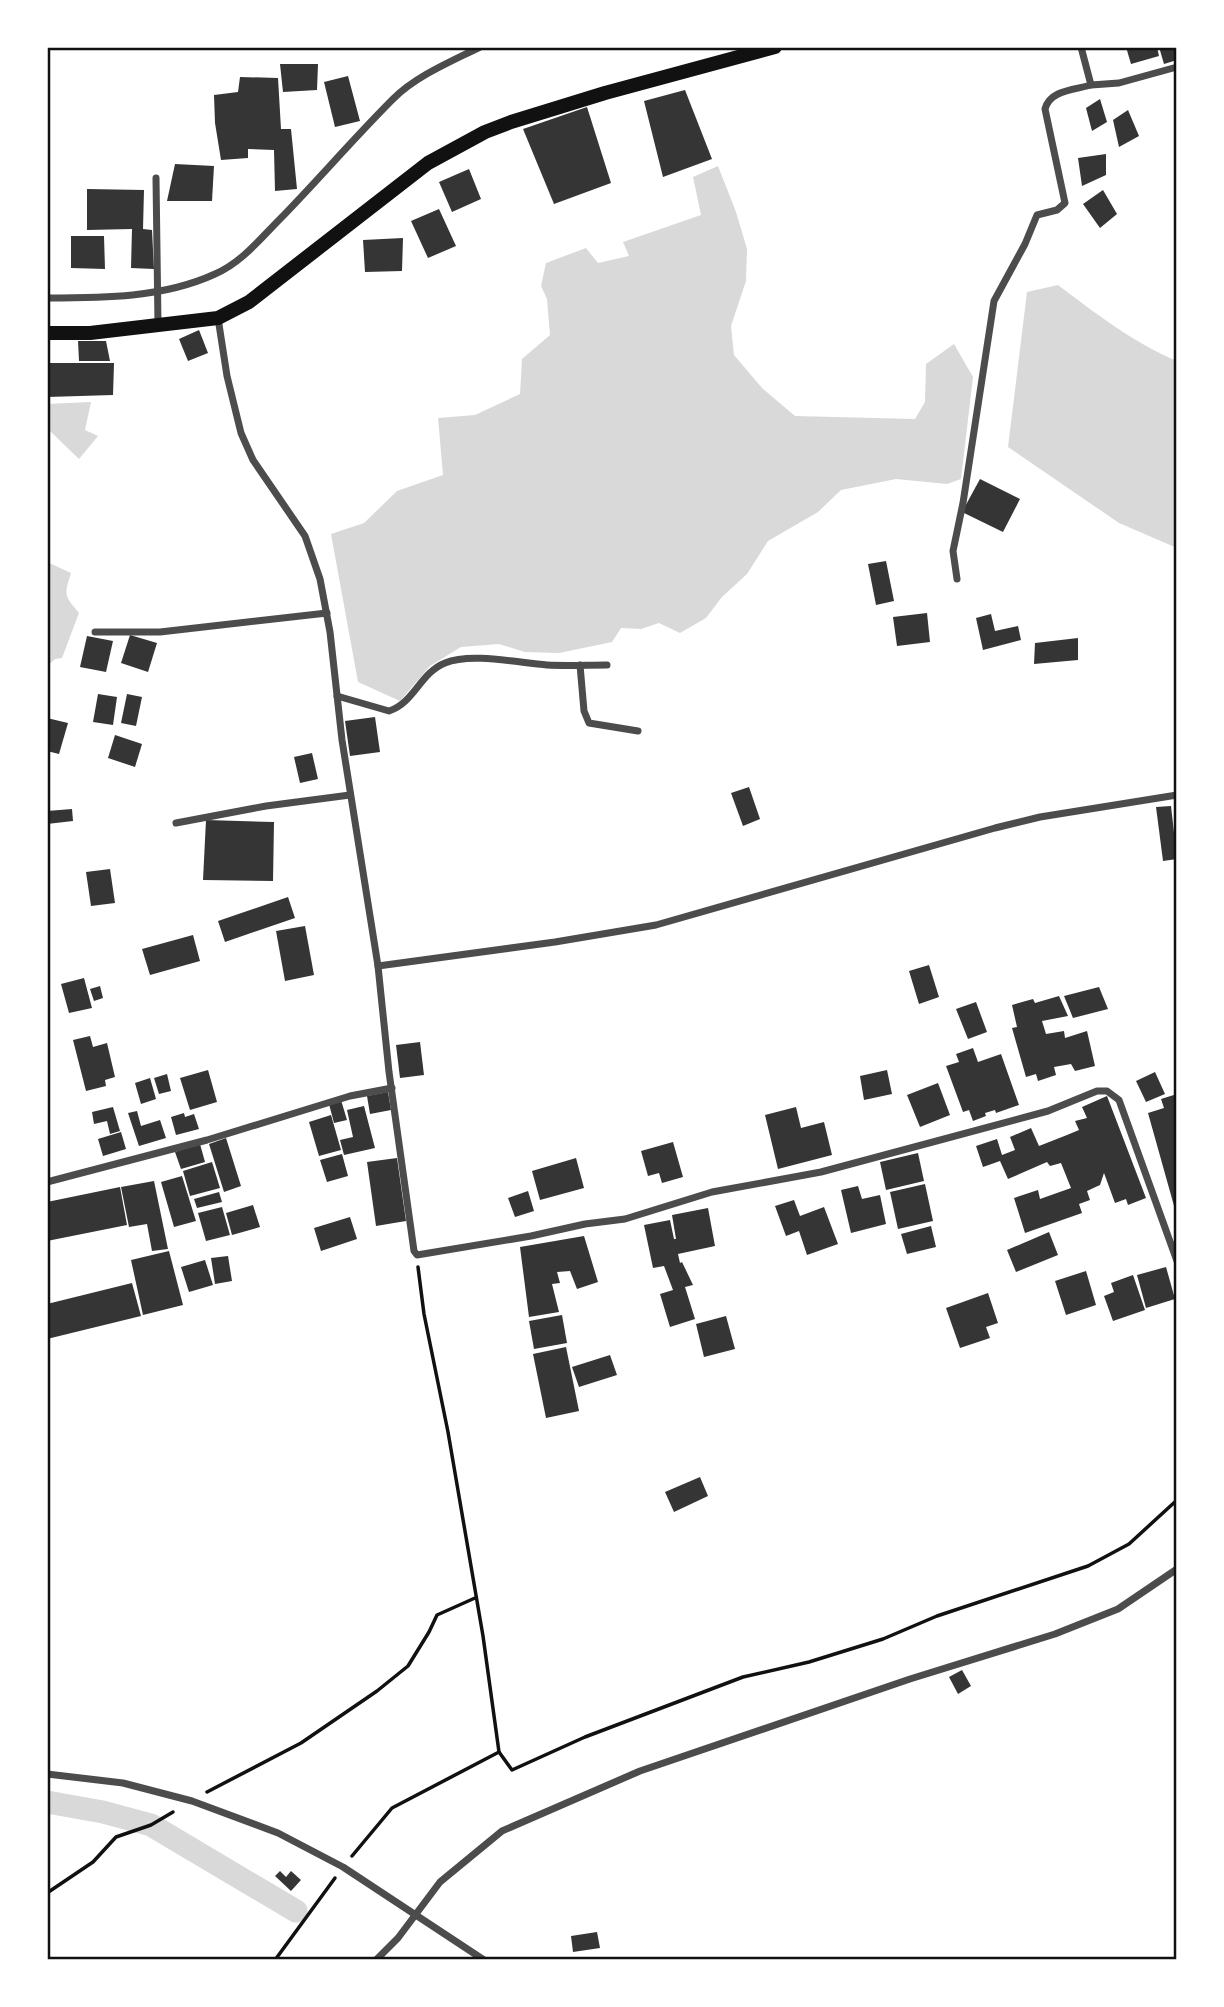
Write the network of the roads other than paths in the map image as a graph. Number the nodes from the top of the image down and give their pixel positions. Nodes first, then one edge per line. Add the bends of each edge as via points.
1 (480, 47) edge
2 (775, 47) edge
3 (1081, 47) edge
4 (1177, 67) edge
5 (1091, 85) junction
6 (156, 178) dead end
7 (157, 296) junction
8 (47, 298) edge
9 (218, 318) junction
10 (158, 321) junction
11 (47, 333) edge
12 (957, 579) dead end
13 (327, 613) junction
14 (95, 632) dead end
15 (579, 665) junction
16 (607, 665) dead end
17 (337, 696) junction
18 (638, 731) dead end
19 (350, 795) junction
20 (1177, 795) edge
21 (176, 823) dead end
22 (378, 966) junction
23 (392, 1088) junction
24 (47, 1182) edge
25 (1177, 1261) edge
26 (1177, 1569) edge
27 (47, 1774) edge
28 (415, 1915) junction
29 (376, 1960) edge
30 (484, 1960) edge

1 - 7 street via 394,98 237,260 214,275
2 - 9 main road via 605,93 485,132 428,163 248,302
3 - 5 street
4 - 5 street via 1119,83
5 - 12 street via 1047,99 1045,109 1065,203 1037,215 994,301 953,551
6 - 7 street
7 - 8 street
7 - 10 street
9 - 10 main road
9 - 13 street via 241,433 253,460 305,536
10 - 11 main road via 90,333
13 - 14 street via 160,632
13 - 17 street
15 - 16 street
15 - 17 street via 454,660 426,676 404,705 389,711
15 - 18 street via 589,723
17 - 19 street
19 - 21 street
19 - 22 street
20 - 22 street via 995,828 656,925
22 - 23 street
23 - 24 street
23 - 25 street via 417,1255 625,1219 712,1192 821,1172 1107,1091 1119,1100
26 - 28 street via 1118,1609 1055,1634 640,1771 502,1831 440,1882
27 - 28 street via 123,1783 192,1801 278,1833 343,1867
28 - 29 street
28 - 30 street

